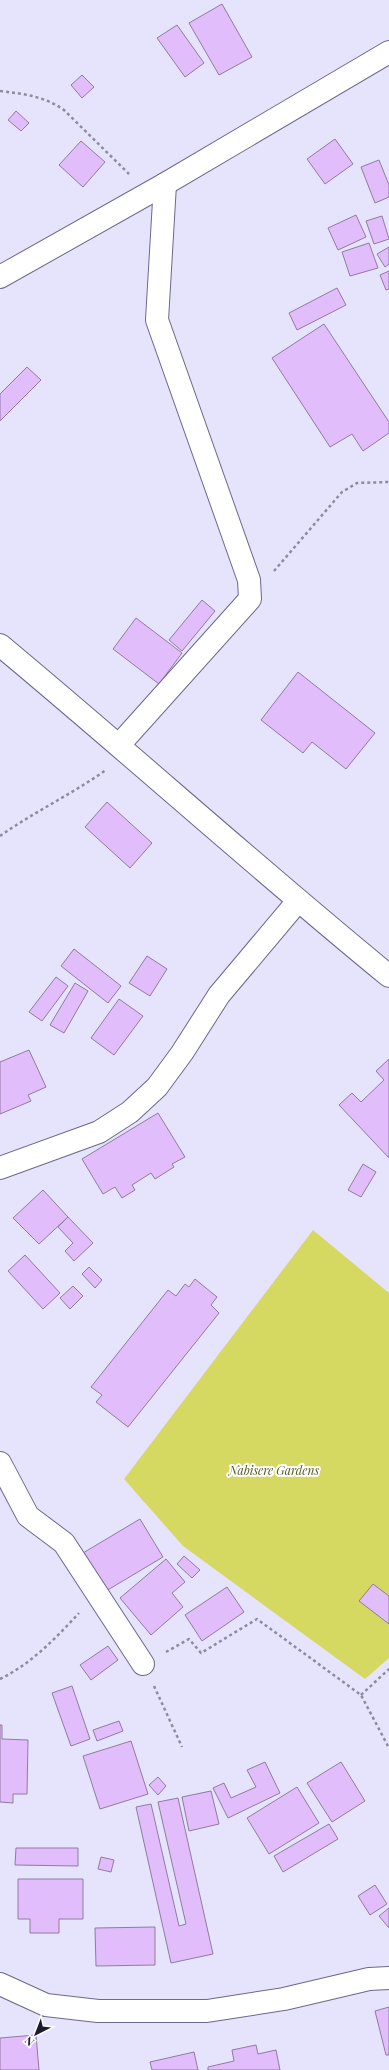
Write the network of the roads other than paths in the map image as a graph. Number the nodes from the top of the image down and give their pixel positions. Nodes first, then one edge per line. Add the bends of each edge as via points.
1 (389, 52) edge
2 (156, 188) junction
3 (0, 277) edge
4 (0, 645) edge
5 (124, 749) junction
6 (298, 902) junction
7 (389, 976) edge
8 (0, 1168) edge
9 (0, 1463) edge
10 (143, 1664) road end
11 (389, 1978) edge
12 (0, 1984) edge

1 - 2 street
2 - 3 street
2 - 5 street via 157,320 249,580 250,599
4 - 5 street
5 - 6 street
6 - 7 street
6 - 8 street via 218,995 158,1087 130,1112 99,1132
9 - 10 street via 28,1516 64,1543
11 - 12 street via 369,1979 284,1999 207,2011 98,2010 46,2005

